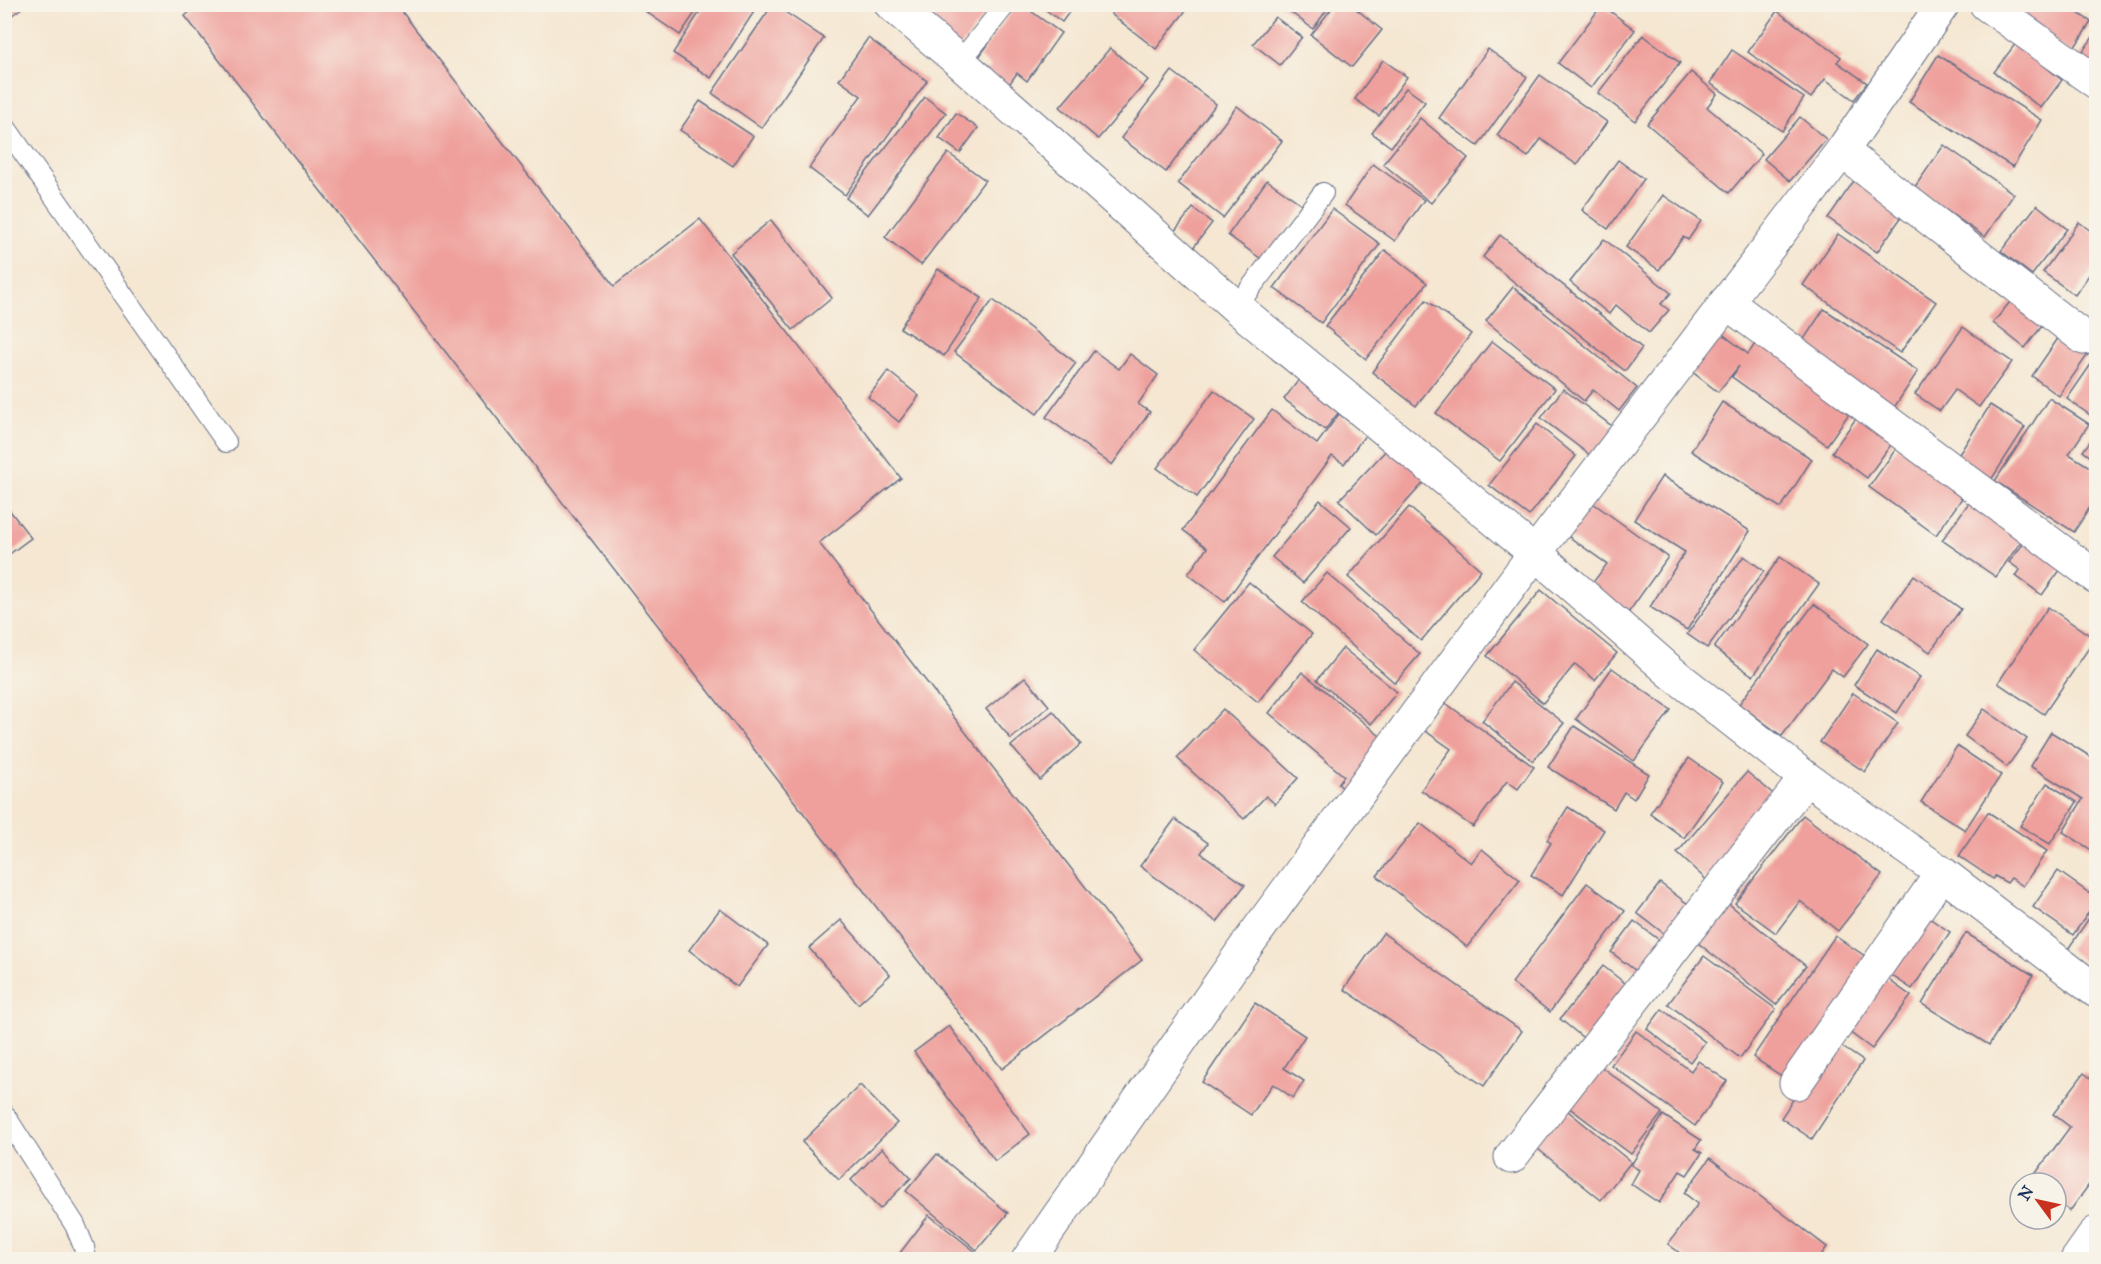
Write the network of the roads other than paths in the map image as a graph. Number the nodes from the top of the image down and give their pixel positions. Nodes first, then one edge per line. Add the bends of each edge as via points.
1 (891, 4) edge
2 (1006, 4) edge
3 (1943, 4) edge
4 (1986, 4) edge
5 (960, 62) junction
6 (2097, 82) edge
7 (4, 125) edge
8 (1842, 151) junction
9 (1323, 193) dead end
10 (1726, 302) junction
11 (1236, 306) junction
12 (2084, 338) dead end
13 (226, 442) dead end
14 (1535, 553) junction
15 (2097, 577) edge
16 (1806, 778) junction
17 (1942, 873) junction
18 (2097, 991) edge
19 (1796, 1083) dead end
20 (4, 1114) edge
21 (1511, 1157) dead end
22 (2097, 1233) edge
23 (86, 1260) edge
24 (1028, 1260) edge
25 (2077, 1260) edge

1 - 5 street
2 - 5 lane
3 - 8 street
4 - 6 street
5 - 11 street
7 - 13 lane
8 - 10 street
8 - 12 street
9 - 11 lane
10 - 14 street
10 - 15 street
11 - 14 street
14 - 16 street via 1671,672
14 - 24 street via 1247,945
16 - 17 street
16 - 21 street
17 - 18 street
17 - 19 street
20 - 23 lane via 75,1225
22 - 25 street

